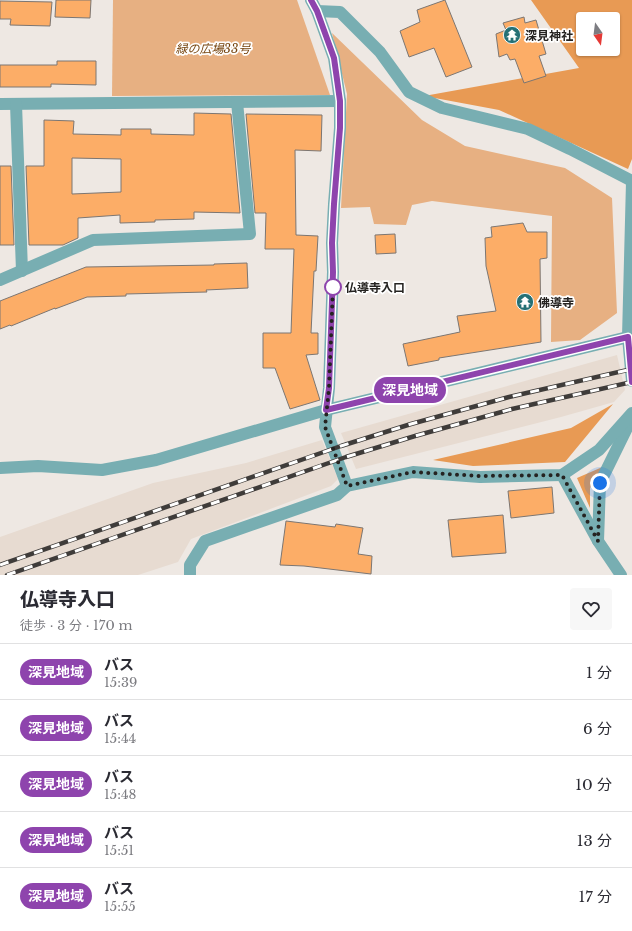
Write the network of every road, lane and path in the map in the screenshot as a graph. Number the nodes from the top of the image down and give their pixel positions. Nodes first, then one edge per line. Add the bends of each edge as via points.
1 (314, 5) edge
2 (340, 101) junction
3 (237, 102) junction
4 (0, 104) edge
5 (16, 104) junction
6 (632, 182) edge
7 (22, 271) junction
8 (0, 280) edge
9 (630, 336) edge
10 (632, 381) edge
11 (326, 410) junction
12 (632, 413) edge
13 (632, 419) edge
14 (0, 468) edge
15 (562, 475) junction
16 (347, 486) junction
17 (598, 541) junction
18 (190, 575) edge
19 (621, 575) edge

1 - 2 street via 334,58
1 - 6 street via 340,12 380,52 409,92 442,108 528,129
2 - 3 street
2 - 11 street via 332,243 329,388
3 - 5 street
3 - 7 street via 250,234 93,240
4 - 5 street
5 - 7 street
6 - 9 street
7 - 8 street
9 - 10 street
9 - 11 street
11 - 14 street via 156,460 102,470 38,466
11 - 16 street via 325,427
12 - 15 street via 599,450
13 - 17 street via 600,483
15 - 16 street via 480,476 413,472
15 - 17 street
16 - 18 street via 337,495 205,541 190,565
17 - 19 street

